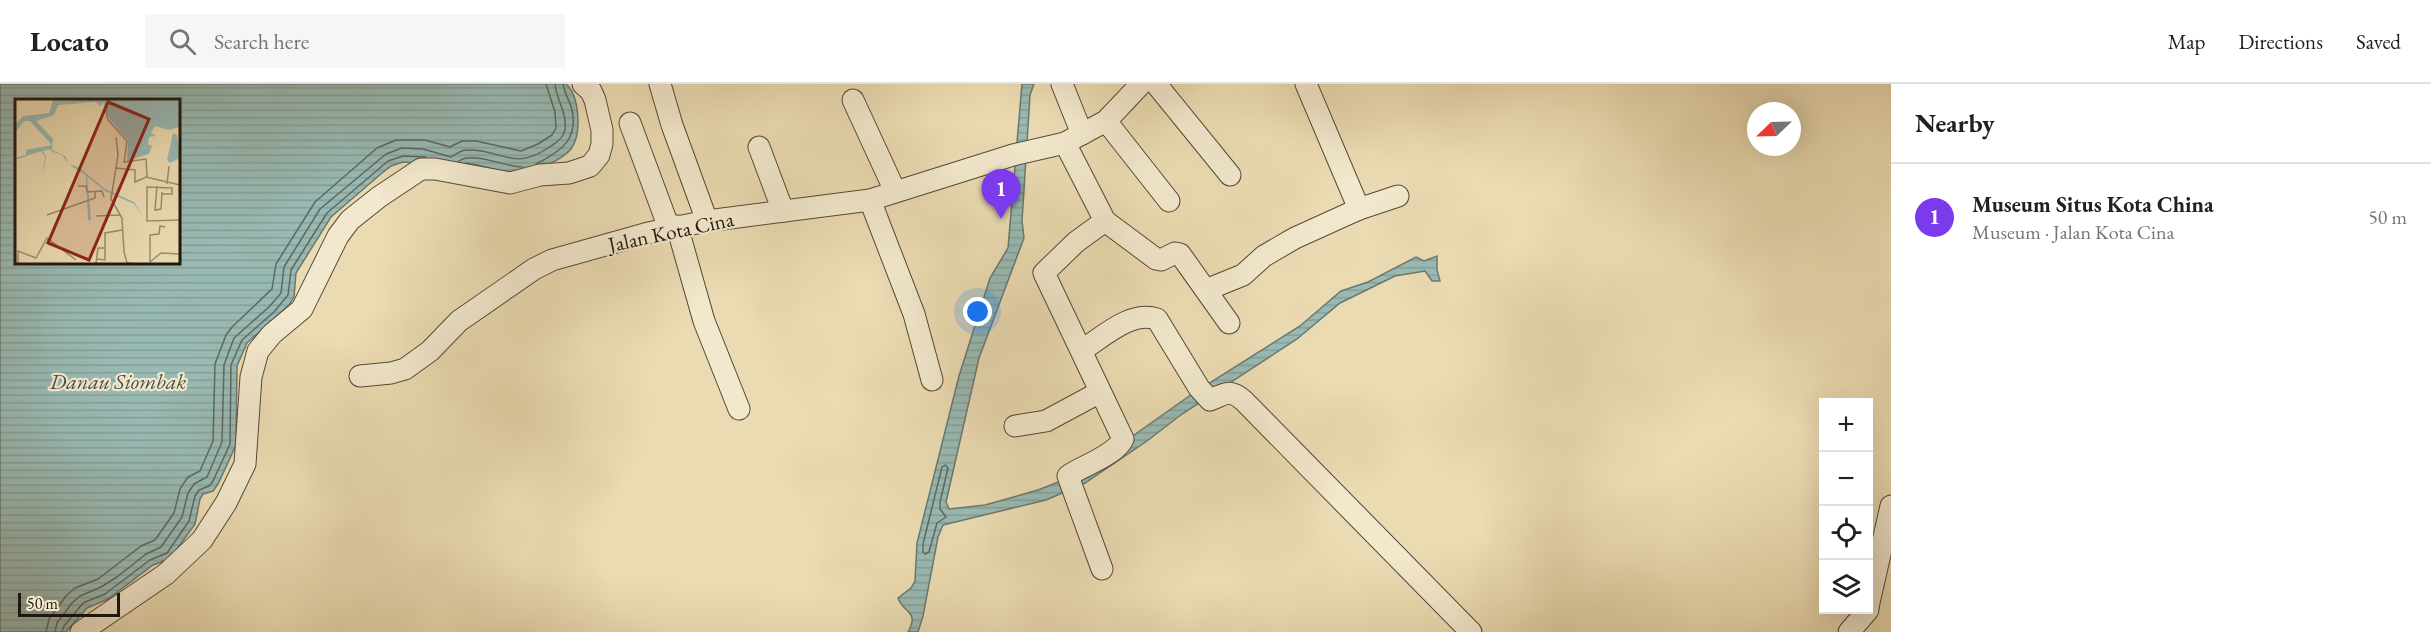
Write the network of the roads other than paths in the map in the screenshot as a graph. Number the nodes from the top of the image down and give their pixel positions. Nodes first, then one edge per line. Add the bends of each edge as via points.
1 (583, 84) edge
2 (660, 84) edge
3 (1062, 84) edge
4 (1141, 84) edge
5 (1156, 84) edge
6 (1306, 84) edge
7 (853, 100) dead end
8 (1106, 121) junction
9 (630, 123) dead end
10 (1074, 138) junction
11 (759, 147) dead end
12 (1230, 176) dead end
13 (895, 191) junction
14 (1398, 196) dead end
15 (870, 200) junction
16 (1169, 201) dead end
17 (1359, 209) junction
18 (783, 211) junction
19 (707, 220) junction
20 (1105, 221) junction
21 (673, 227) junction
22 (1206, 290) junction
23 (1229, 323) dead end
24 (1082, 350) junction
25 (360, 376) dead end
26 (932, 380) dead end
27 (1100, 392) junction
28 (739, 409) dead end
29 (1015, 426) dead end
30 (1891, 506) edge
31 (1102, 569) dead end
32 (1873, 586) edge
33 (1863, 614) edge
34 (81, 632) edge
35 (1470, 632) edge
36 (1849, 632) edge

1 - 34 street via 596,99 603,137 599,155 587,168 510,183 421,169 350,220 302,309 258,351 251,377 245,464 202,540 166,574
2 - 19 street
3 - 10 street
4 - 8 street, Jalan Kota Cina
5 - 12 street
6 - 17 street
7 - 13 street
8 - 10 street, Jalan Kota Cina
8 - 16 street
9 - 21 street
10 - 13 street, Jalan Kota Cina
10 - 20 street
11 - 18 street
13 - 15 street, Jalan Kota Cina
14 - 17 street
15 - 18 street, Jalan Kota Cina
15 - 26 street via 914,314
17 - 22 street via 1274,250 1237,278
18 - 19 street, Jalan Kota Cina
19 - 21 street, Jalan Kota Cina
20 - 22 street via 1156,259 1180,254
20 - 24 street via 1044,273
21 - 25 street, Jalan Kota Cina via 542,264 459,321 430,351 405,369
21 - 28 street
22 - 23 street
24 - 27 street
24 - 35 street via 1132,319 1154,317 1204,394 1228,392 1244,401
27 - 29 street via 1046,421
27 - 31 street via 1122,441 1071,485
30 - 32 street
33 - 36 street

